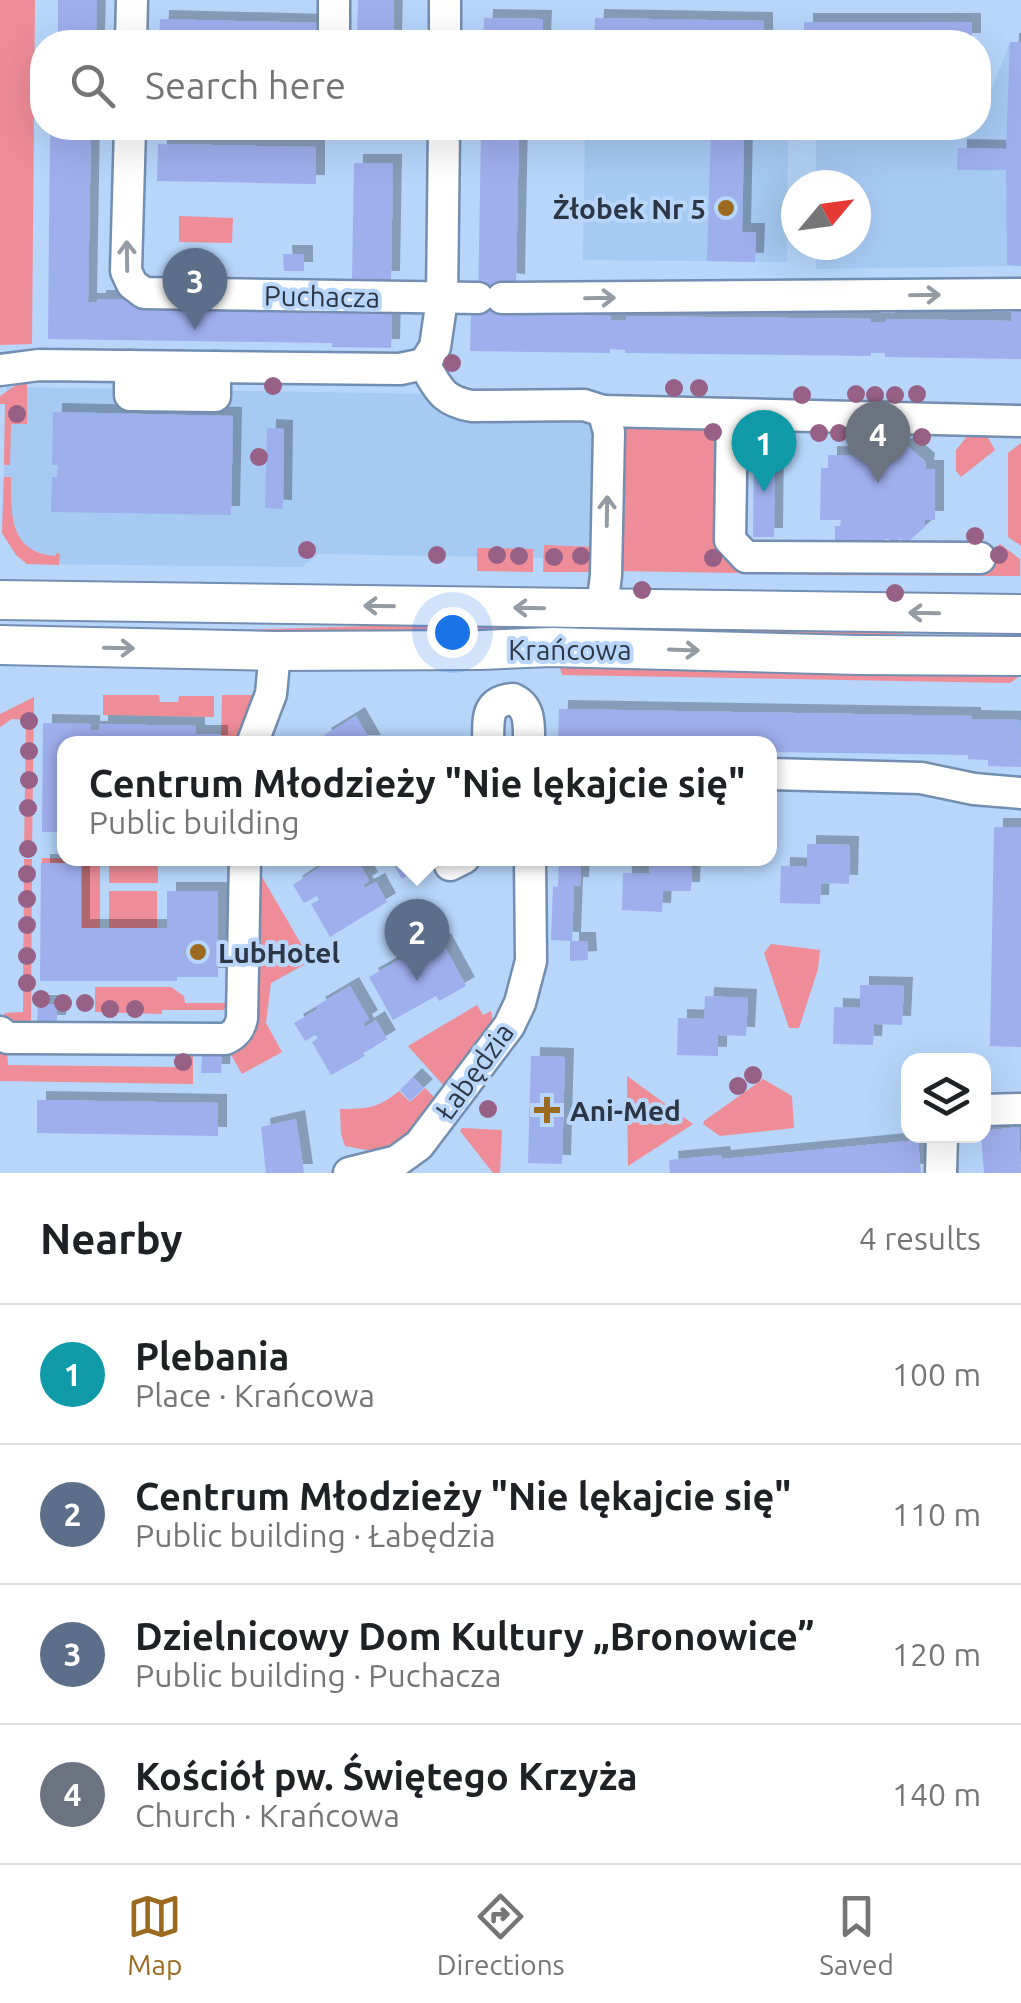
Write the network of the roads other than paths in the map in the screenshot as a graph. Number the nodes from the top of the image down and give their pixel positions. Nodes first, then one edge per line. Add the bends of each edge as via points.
1 (132, 0) edge
2 (334, 0) edge
3 (445, 0) edge
4 (132, 30) edge
5 (334, 30) edge
6 (444, 30) edge
7 (130, 140) edge
8 (444, 140) edge
9 (1021, 294) edge
10 (442, 298) junction
11 (424, 364) junction
12 (7, 372) edge
13 (603, 411) junction
14 (732, 414) junction
15 (1021, 420) edge
16 (980, 558) dead end
17 (9, 595) edge
18 (602, 609) junction
19 (1021, 614) edge
20 (7, 650) edge
21 (275, 651) junction
22 (1021, 656) edge
23 (255, 736) edge
24 (488, 736) edge
25 (528, 736) edge
26 (777, 774) edge
27 (1021, 793) edge
28 (245, 866) edge
29 (530, 866) edge
30 (0, 1032) edge
31 (1021, 1109) edge
32 (991, 1110) edge
33 (942, 1143) edge
34 (350, 1173) edge
35 (941, 1173) edge

1 - 4 street
2 - 5 street
3 - 6 street
10 -> 7 street, Puchacza via 144,294 126,271
8 - 10 street
10 -> 9 street
10 - 11 street via 435,347
11 - 12 street
11 - 13 street via 442,394 456,403
13 - 14 street
18 -> 13 street, Krańcowa via 608,432
14 - 15 street
14 - 16 street via 730,540 746,557
18 -> 17 main road, Krańcowa
19 -> 18 main road, Krańcowa
20 -> 21 main road, Krańcowa
21 -> 22 main road, Krańcowa via 550,647
21 - 23 street via 271,694
24 - 25 street via 489,712 513,698 526,711
26 - 27 street via 922,778
28 - 30 street via 242,1018 232,1036 7,1038
29 - 34 street, Łabędzia via 531,960 502,1038 420,1145 397,1160
31 - 32 street
33 - 35 street

